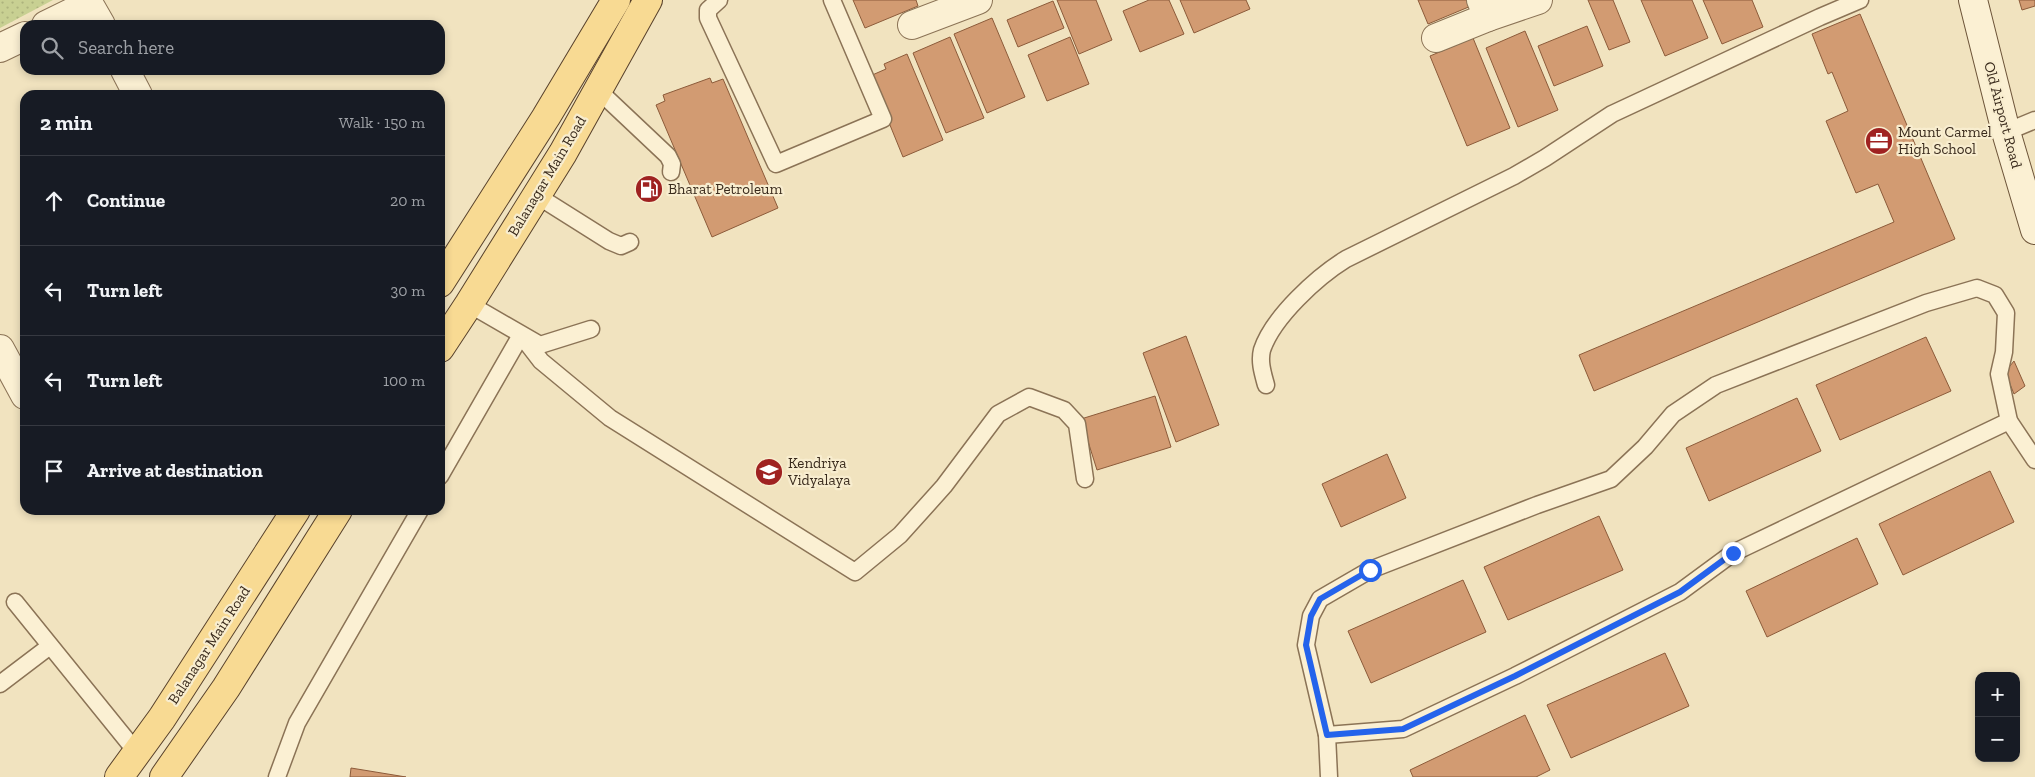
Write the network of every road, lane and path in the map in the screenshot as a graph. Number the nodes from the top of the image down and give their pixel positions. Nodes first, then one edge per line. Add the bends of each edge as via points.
1 (616, 0) edge
2 (648, 0) edge
3 (719, 0) edge
4 (832, 0) edge
5 (978, 0) edge
6 (1538, 0) edge
7 (1860, 0) edge
8 (1973, 0) edge
9 (1485, 9) edge
10 (56, 20) edge
11 (98, 20) edge
12 (912, 25) dead end
13 (20, 38) edge
14 (1436, 38) dead end
15 (0, 48) edge
16 (128, 75) edge
17 (135, 90) edge
18 (598, 90) junction
19 (2035, 120) edge
20 (2006, 132) junction
21 (671, 172) dead end
22 (536, 195) junction
23 (2035, 230) edge
24 (630, 242) dead end
25 (445, 275) edge
26 (469, 304) junction
27 (591, 329) dead end
28 (521, 335) junction
29 (445, 340) edge
30 (0, 349) edge
31 (1266, 385) dead end
32 (20, 386) edge
33 (2009, 421) junction
34 (2035, 460) edge
35 (445, 467) edge
36 (1085, 479) dead end
37 (293, 515) edge
38 (335, 515) edge
39 (417, 515) edge
40 (15, 602) dead end
41 (50, 646) junction
42 (0, 684) edge
43 (1327, 735) junction
44 (138, 754) junction
45 (119, 777) edge
46 (164, 777) edge
47 (277, 777) edge
48 (1329, 777) edge

1 - 25 main road, Balanagar Main Road
2 - 18 main road, Balanagar Main Road
3 - 4 lane via 708,10 708,18 776,164 883,120
5 - 12 street
6 - 9 street
7 - 31 lane via 1624,108 1514,176 1346,259 1307,288 1270,335 1262,352 1261,368
8 - 20 street, Old Airport Road
9 - 14 street
10 - 11 street via 89,4
13 - 15 street
16 - 17 street
18 - 21 lane via 668,156
18 - 22 main road, Balanagar Main Road
19 - 20 lane
20 - 23 street, Old Airport Road
22 - 24 lane via 609,241 621,246
22 - 26 main road, Balanagar Main Road
26 - 28 lane
26 - 29 main road, Balanagar Main Road
27 - 28 lane via 540,345
28 - 35 lane
28 - 36 lane via 541,360 610,418 855,572 906,528 944,486 998,414 1029,396 1064,410 1077,424
30 - 32 street
33 - 34 lane
33 - 43 lane via 1733,553 1680,592 1403,729
33 - 43 lane via 1999,374 2006,313 1995,295 1977,288 1926,303 1716,385 1673,414 1645,447 1611,478 1370,570 1320,599 1311,616 1306,645
37 - 44 main road, Balanagar Main Road
38 - 46 main road via 226,688
39 - 47 lane via 297,723
40 - 41 lane
41 - 42 lane
41 - 44 lane
43 - 48 lane
44 - 45 main road, Balanagar Main Road

